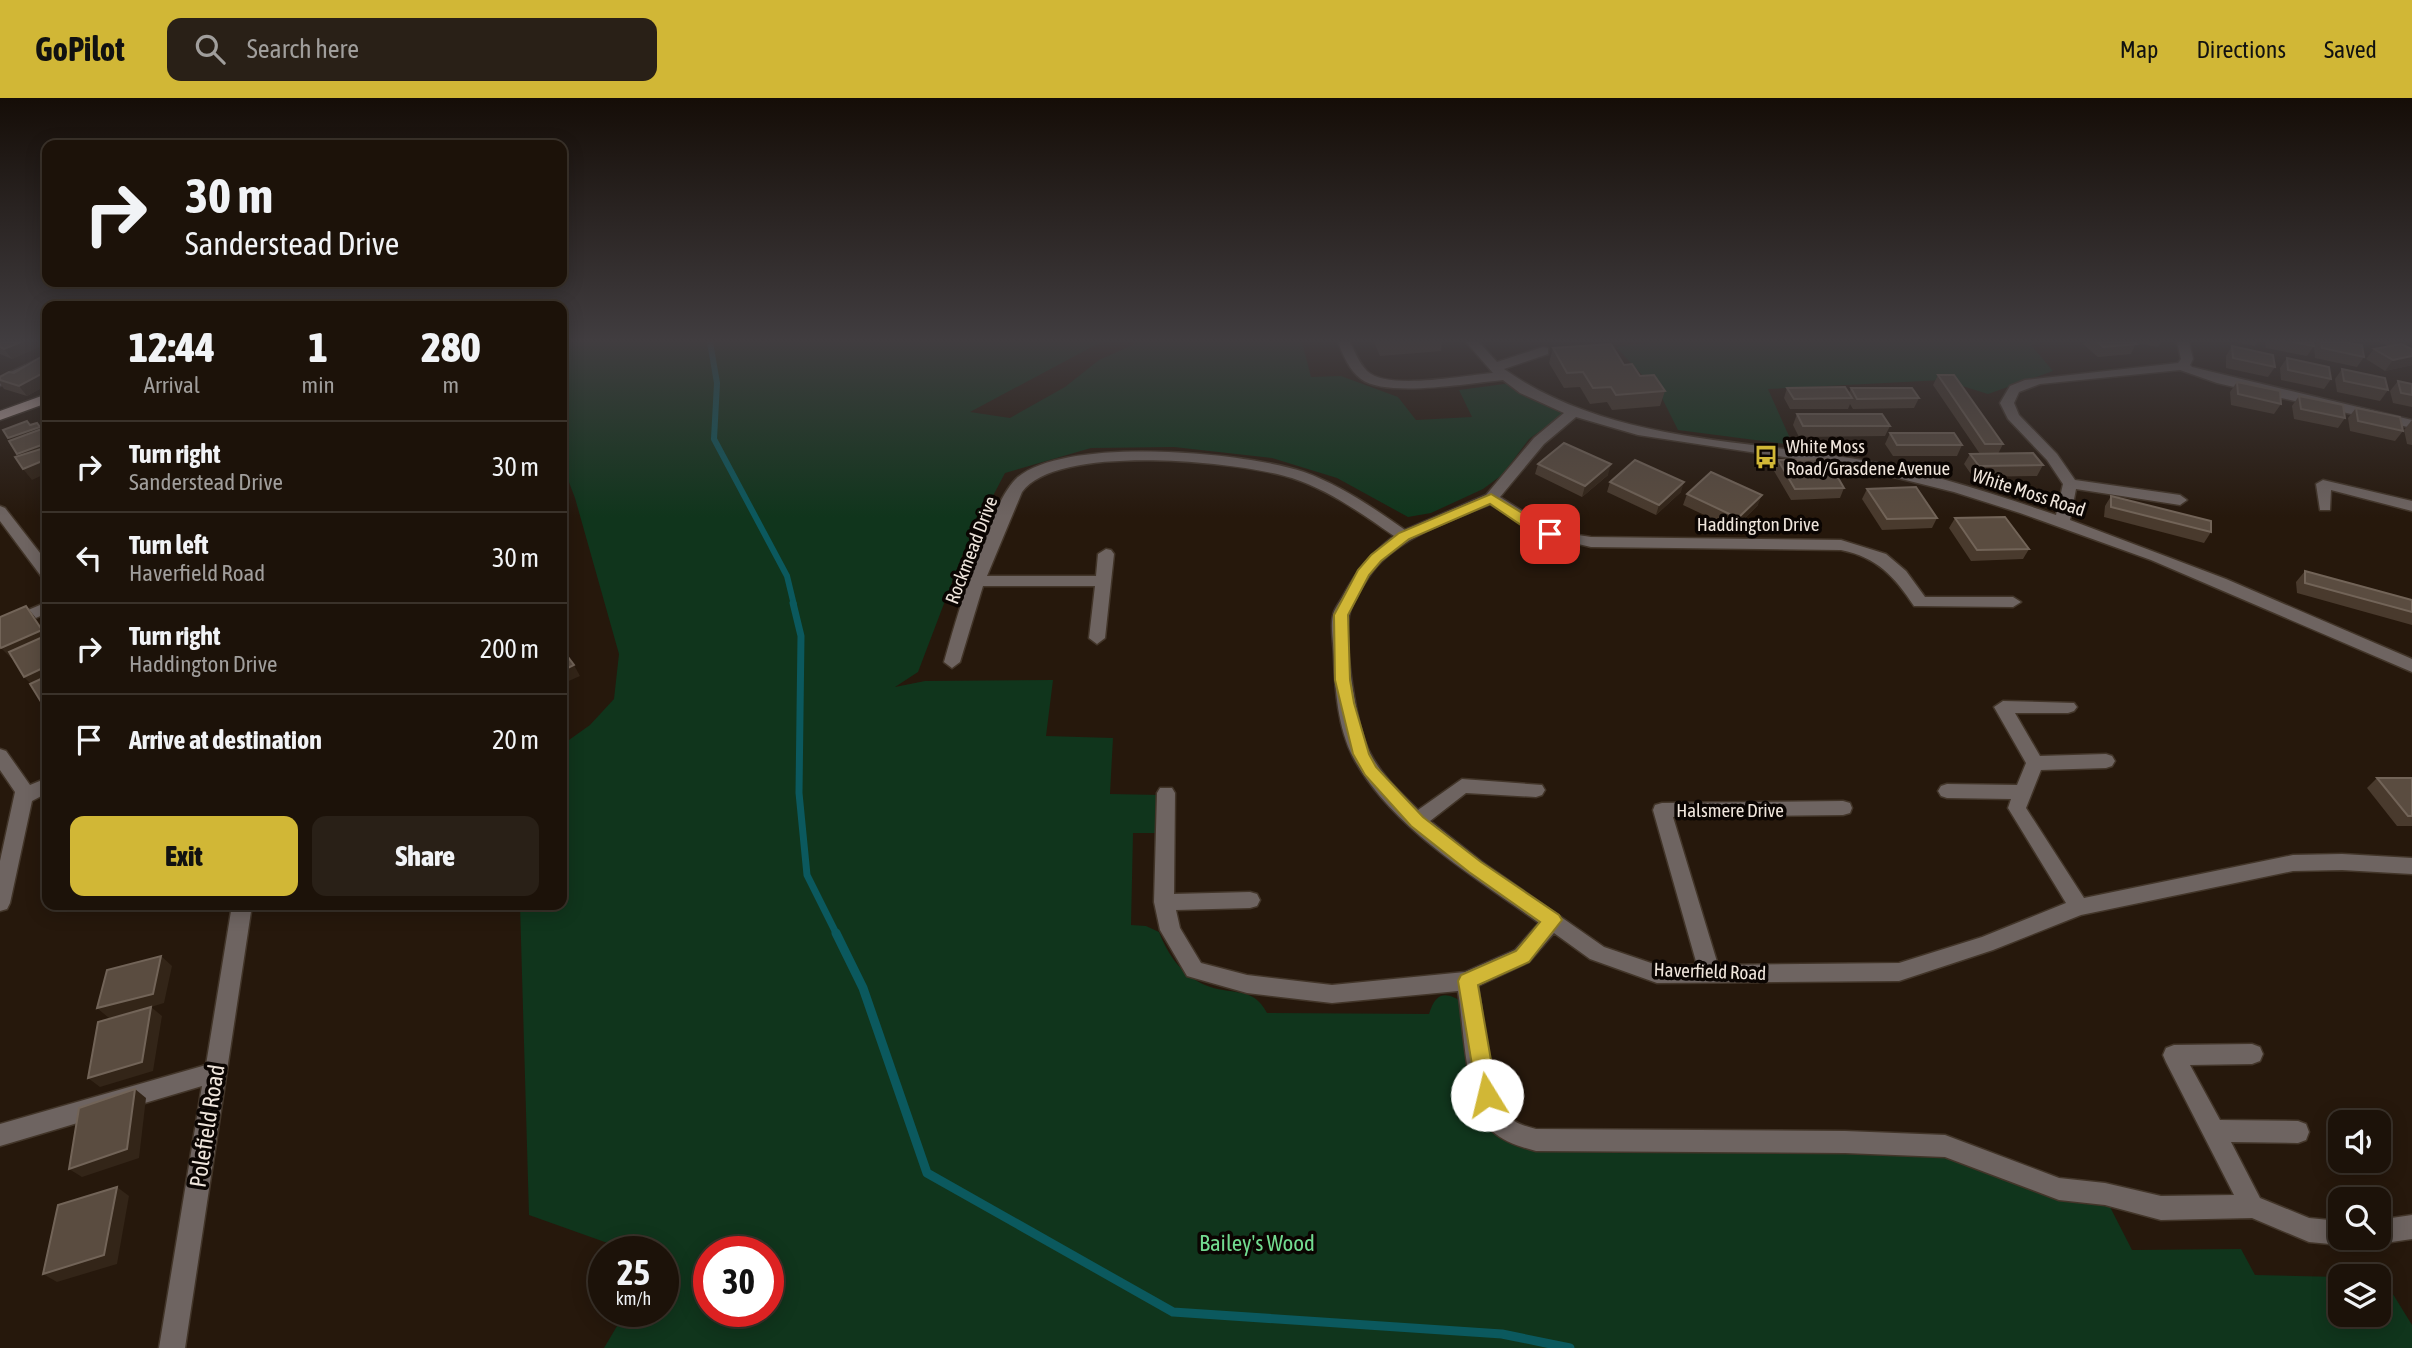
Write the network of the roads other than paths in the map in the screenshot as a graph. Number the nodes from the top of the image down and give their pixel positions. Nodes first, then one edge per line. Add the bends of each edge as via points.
1 (41, 400) edge
2 (1549, 400) edge
3 (2008, 400) edge
4 (2311, 400) edge
5 (1574, 412) junction
6 (0, 415) edge
7 (2412, 424) edge
8 (2070, 484) junction
9 (1491, 498) junction
10 (2180, 500) dead end
11 (2412, 506) edge
12 (2325, 507) dead end
13 (0, 511) edge
14 (2062, 522) junction
15 (1404, 536) junction
16 (1106, 555) dead end
17 (42, 562) edge
18 (976, 581) junction
19 (1102, 581) junction
20 (2013, 602) dead end
21 (42, 609) edge
22 (0, 628) edge
23 (1097, 638) dead end
24 (952, 662) dead end
25 (2412, 666) edge
26 (2068, 707) dead end
27 (0, 756) edge
28 (2106, 761) dead end
29 (2035, 763) junction
30 (42, 788) edge
31 (1536, 790) dead end
32 (1947, 791) dead end
33 (2024, 792) junction
34 (1166, 793) dead end
35 (24, 797) junction
36 (1843, 808) dead end
37 (1417, 821) junction
38 (2412, 866) edge
39 (1250, 900) dead end
40 (1164, 902) junction
41 (0, 903) edge
42 (2079, 907) junction
43 (241, 910) edge
44 (1553, 920) junction
45 (1710, 974) junction
46 (1468, 981) junction
47 (2252, 1054) dead end
48 (216, 1072) junction
49 (2213, 1131) junction
50 (2298, 1132) dead end
51 (0, 1135) edge
52 (2252, 1206) junction
53 (2412, 1227) edge
54 (2391, 1230) edge
55 (2328, 1232) edge
56 (172, 1348) edge

1 - 6 main road
2 - 5 street, White Moss Road
3 - 8 street via 2011,414 2054,459
4 - 7 street
5 - 9 street, Haverfield Road via 1539,441
5 - 14 street, White Moss Road via 1669,437 1890,470
8 - 10 street
8 - 14 street
9 - 15 street, Haverfield Road
9 - 20 street, Haddington Drive via 1536,529 1563,539 1849,545 1888,561 1920,602
11 - 12 street via 2323,484
13 - 17 street
14 - 25 street, White Moss Road via 2263,600
15 - 18 street, Rockmead Drive via 1354,502 1298,475 1256,464 1197,457 1088,460 1055,465 1022,480
15 - 37 street, Haverfield Road via 1363,573 1341,615 1343,680 1361,754 1381,785
16 - 19 street
18 - 19 street
18 - 24 street, Rockmead Drive
19 - 23 street
21 - 22 street
26 - 29 street via 2003,707
27 - 35 street
28 - 29 street
29 - 33 street
30 - 35 street
31 - 37 street via 1462,786
32 - 33 street
33 - 42 street via 2017,808
34 - 40 street
35 - 41 street
36 - 45 street, Halsmere Drive via 1662,810
37 - 44 street, Haverfield Road
38 - 42 street, Haverfield Road via 2294,863
39 - 40 street
40 - 46 street via 1170,930 1194,970 1247,984 1332,994
42 - 45 street, Haverfield Road via 1899,972
43 - 48 street, Polefield Road
44 - 45 street, Haverfield Road via 1597,953 1657,974
44 - 46 street via 1522,956
46 - 52 street via 1487,1095 1493,1114 1516,1135 1536,1140 1945,1146 2059,1189 2105,1194 2161,1208
47 - 49 street via 2174,1055
48 - 51 street
48 - 56 street, Polefield Road
49 - 50 street
49 - 52 street
52 - 55 street via 2309,1230
53 - 54 street

